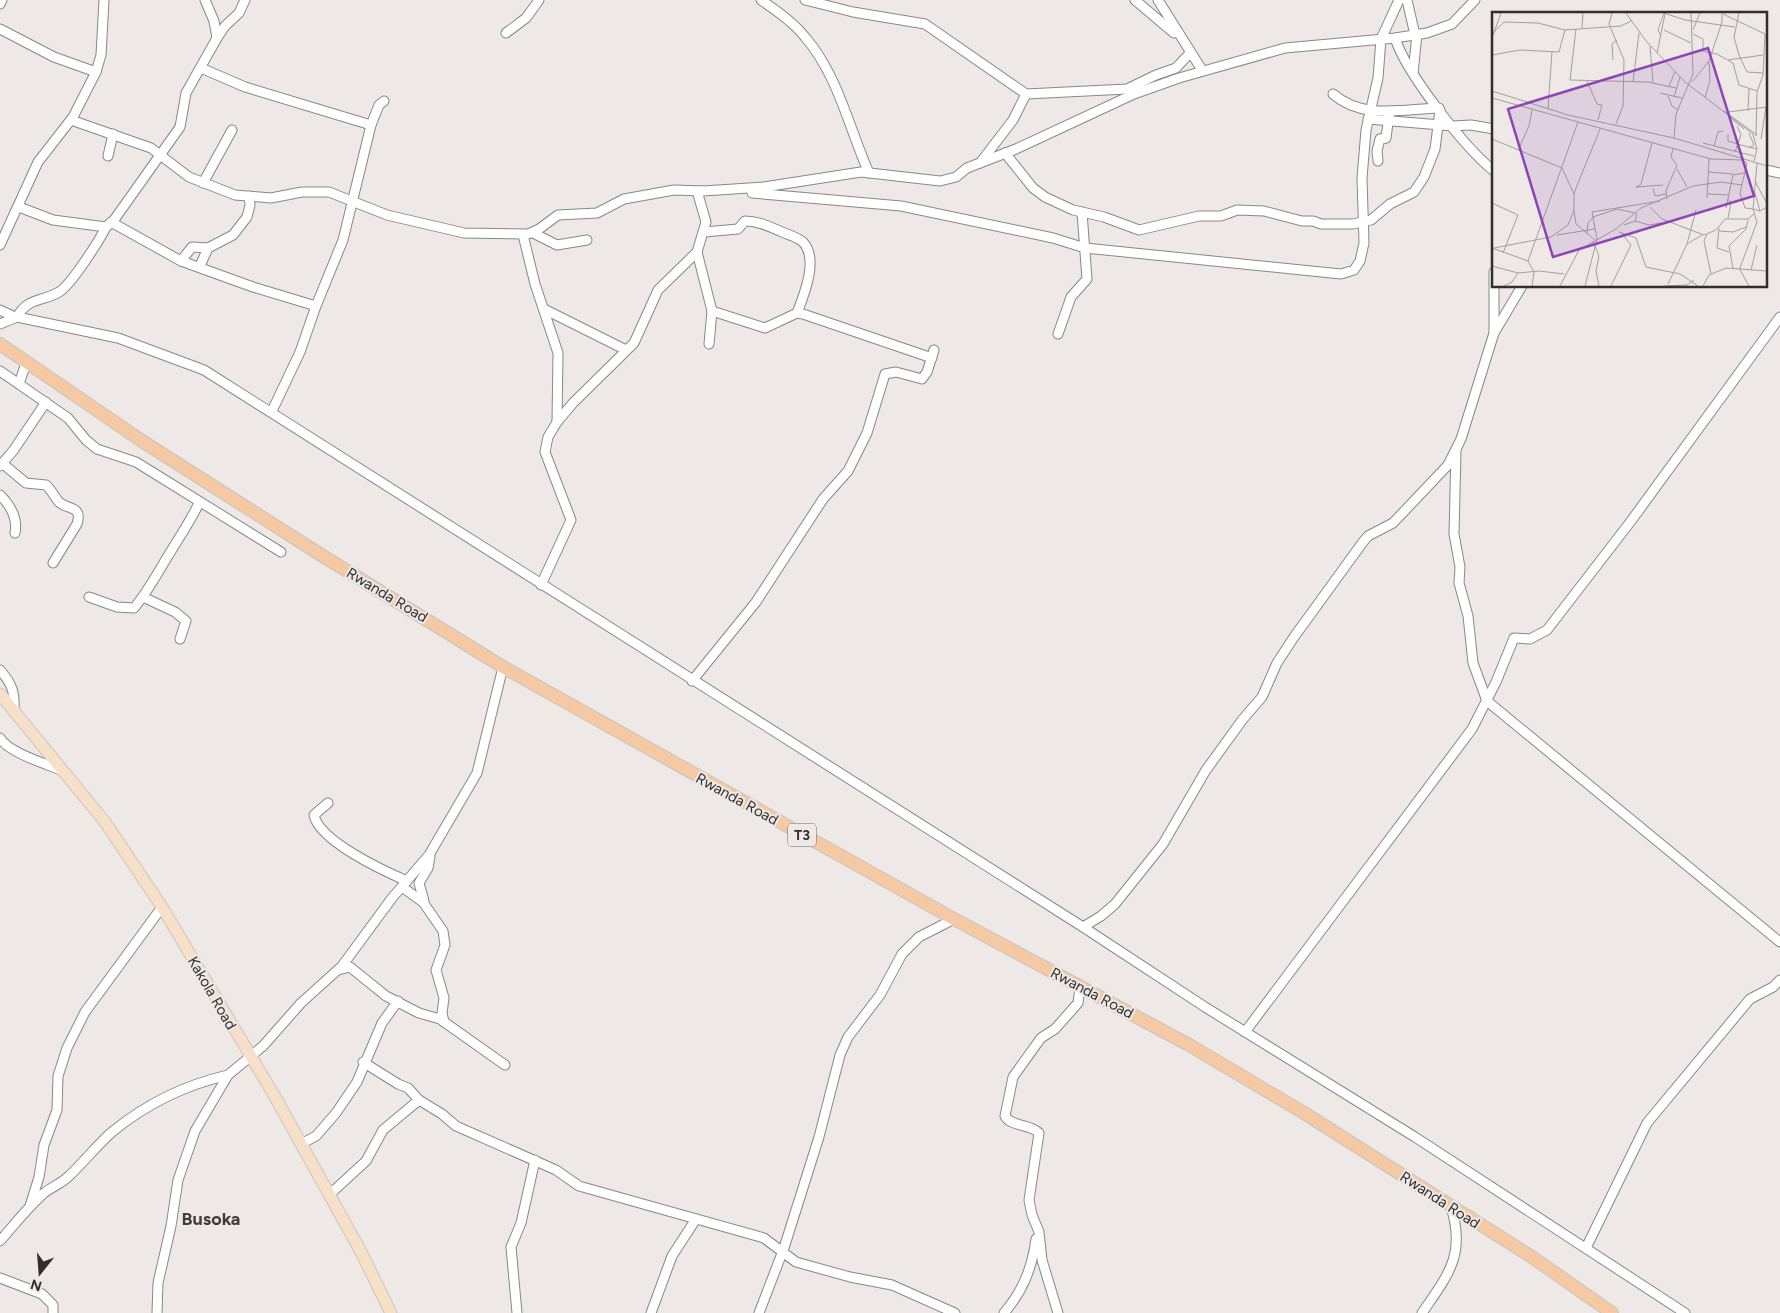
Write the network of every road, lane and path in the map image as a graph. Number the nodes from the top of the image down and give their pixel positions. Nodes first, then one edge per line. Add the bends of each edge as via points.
1 (2, 0) edge
2 (104, 0) edge
3 (205, 0) edge
4 (245, 0) edge
5 (539, 0) edge
6 (805, 0) edge
7 (1136, 0) edge
8 (1158, 0) edge
9 (1399, 0) edge
10 (1407, 0) edge
11 (1476, 0) edge
12 (766, 1) edge
13 (0, 4) edge
14 (0, 29) edge
15 (506, 33) dead end
16 (1416, 35) junction
17 (217, 38) junction
18 (1381, 38) junction
19 (1395, 38) junction
20 (1182, 39) junction
21 (1190, 53) junction
22 (201, 68) junction
23 (1202, 70) junction
24 (96, 72) junction
25 (1413, 73) junction
26 (1026, 94) junction
27 (1332, 94) dead end
28 (384, 101) dead end
29 (1440, 109) junction
30 (1369, 115) junction
31 (1388, 115) junction
32 (71, 120) junction
33 (1438, 124) junction
34 (371, 125) junction
35 (1453, 126) junction
36 (1492, 129) edge
37 (232, 130) dead end
38 (113, 134) junction
39 (1005, 153) junction
40 (108, 156) dead end
41 (160, 156) junction
42 (1378, 161) dead end
43 (979, 164) junction
44 (1492, 169) edge
45 (869, 173) junction
46 (203, 183) junction
47 (700, 191) junction
48 (249, 196) junction
49 (354, 202) junction
50 (19, 207) junction
51 (1082, 212) junction
52 (1364, 222) junction
53 (108, 225) junction
54 (704, 232) junction
55 (533, 233) junction
56 (523, 236) junction
57 (587, 240) dead end
58 (0, 245) edge
59 (208, 248) junction
60 (1086, 248) junction
61 (697, 252) junction
62 (181, 261) junction
63 (200, 266) junction
64 (1494, 288) edge
65 (1521, 288) edge
66 (316, 306) junction
67 (544, 308) junction
68 (0, 310) edge
69 (712, 311) junction
70 (797, 313) junction
71 (16, 317) junction
72 (1780, 317) edge
73 (0, 324) edge
74 (1494, 333) junction
75 (1058, 334) dead end
76 (0, 344) edge
77 (709, 344) dead end
78 (626, 350) junction
79 (26, 363) junction
80 (0, 370) edge
81 (19, 384) junction
82 (46, 402) junction
83 (272, 412) junction
84 (557, 422) junction
85 (1456, 451) junction
86 (2, 461) edge
87 (0, 495) edge
88 (199, 503) junction
89 (14, 533) dead end
90 (281, 552) dead end
91 (53, 563) dead end
92 (541, 584) junction
93 (90, 597) dead end
94 (143, 597) junction
95 (180, 639) dead end
96 (503, 667) junction
97 (0, 670) edge
98 (692, 681) junction
99 (0, 694) edge
100 (1487, 701) junction
101 (14, 712) junction
102 (1, 741) edge
103 (63, 771) junction
104 (328, 803) dead end
105 (431, 851) junction
106 (404, 884) junction
107 (426, 906) junction
108 (162, 908) junction
109 (954, 919) junction
110 (1083, 927) junction
111 (1780, 942) edge
112 (338, 970) junction
113 (1780, 980) edge
114 (1080, 987) junction
115 (398, 1001) junction
116 (444, 1022) junction
117 (1245, 1032) junction
118 (250, 1056) junction
119 (364, 1062) junction
120 (505, 1065) dead end
121 (228, 1075) junction
122 (419, 1100) junction
123 (301, 1144) junction
124 (535, 1160) junction
125 (329, 1195) junction
126 (30, 1206) junction
127 (1451, 1207) junction
128 (696, 1219) junction
129 (1037, 1229) junction
130 (0, 1241) edge
131 (1586, 1248) junction
132 (782, 1253) junction
133 (0, 1278) edge
134 (53, 1313) edge
135 (157, 1313) edge
136 (391, 1313) edge
137 (517, 1313) edge
138 (651, 1313) edge
139 (759, 1313) edge
140 (955, 1313) edge
141 (1004, 1313) edge
142 (1058, 1313) edge
143 (1422, 1313) edge
144 (1612, 1313) edge
145 (1685, 1313) edge

1 - 13 street
2 - 24 street via 101,56
3 - 17 street
4 - 17 street via 239,13
5 - 15 street via 523,22
6 - 26 street via 925,24
7 - 20 street
8 - 20 street
9 - 18 street
10 - 16 street
11 - 16 street via 1452,24
12 - 45 street via 806,37 825,68
14 - 24 street via 54,57
16 - 19 street
16 - 25 street
17 - 22 street
18 - 19 street
18 - 23 street via 1285,48
18 - 30 street via 1378,78
19 - 25 street via 1399,52
20 - 21 street
21 - 23 street
21 - 26 street via 1176,68 1127,89
22 - 34 street via 245,87
22 - 41 street via 186,93 180,127
23 - 39 street via 1134,94
24 - 32 street
25 - 29 street
26 - 43 street via 1013,120
27 - 30 street
28 - 34 street
29 - 31 street
29 - 33 street
29 - 35 street
30 - 31 street
30 - 52 street via 1362,178
31 - 33 street
31 - 42 street via 1388,135 1380,139
32 - 38 street
32 - 50 street via 38,162
33 - 35 street
33 - 52 street via 1435,148 1424,177 1414,192
34 - 49 street
35 - 36 street
35 - 44 street
37 - 46 street
38 - 40 street
38 - 41 street via 151,148
39 - 43 street
39 - 51 street via 1033,188 1051,200
41 - 46 street
41 - 53 street
43 - 45 street via 966,168 956,177 940,181
45 - 47 street via 841,174 799,183
46 - 48 street via 234,195
47 - 54 street via 706,215
47 - 55 street via 674,190 624,198 597,213 558,215
47 - 60 street via 766,193 901,206
48 - 49 street via 271,198 316,191 329,192
48 - 59 street via 247,217 228,239
49 - 56 street via 387,215 452,231
49 - 66 street via 344,240
50 - 53 street via 53,220
50 - 58 street
51 - 52 street via 1139,230 1199,216 1221,216 1237,210 1321,224
51 - 60 street
52 - 60 street via 1360,261 1354,270 1341,274
53 - 62 street
53 - 71 street via 60,292 34,300
54 - 61 street
54 - 70 street via 738,229 745,221 756,221 804,243 809,256 809,272
55 - 56 street
55 - 57 street via 557,245
56 - 67 street
59 - 62 street via 192,247
59 - 63 street
60 - 75 street via 1087,279 1071,297
61 - 69 street
61 - 78 street via 658,290 637,337
62 - 63 street
63 - 66 street
64 - 74 street
65 - 74 street
66 - 83 street via 300,352
67 - 78 street
67 - 84 street via 558,352
68 - 71 street
69 - 70 street via 765,328
69 - 77 street
70 - 98 street via 860,335 933,354 922,379 896,372 885,374 867,434 848,471 823,499 756,602
71 - 73 street
71 - 83 street via 118,338 163,354 204,370
72 - 100 street via 1547,630 1530,639 1514,638
74 - 85 street
76 - 79 highway, Rwanda Road / T3
78 - 84 street
79 - 81 street
79 - 96 highway, Rwanda Road / T3 via 175,462
80 - 81 street
81 - 82 street
82 - 86 street
82 - 88 street via 68,418 97,449 136,462
83 - 92 street
84 - 92 street via 548,437 545,452 571,520
85 - 100 street via 1454,534 1460,567 1459,583 1468,616 1473,663
85 - 110 street via 1440,474 1393,523 1363,542 1286,650 1256,705 1206,770 1163,844 1115,904
86 - 91 street via 26,483 46,485 58,502 74,508 76,512 77,524
87 - 89 street via 13,513
88 - 90 street
88 - 94 street
92 - 98 street
93 - 94 street via 131,609
94 - 95 street via 181,615 186,621
96 - 105 street via 477,772
96 - 109 highway, Rwanda Road / T3
97 - 101 street via 12,684
98 - 110 street
99 - 101 main road, Kakola Road
100 - 111 street
100 - 117 street via 1451,760
101 - 103 main road, Kakola Road
102 - 103 street via 26,756
103 - 108 main road, Kakola Road via 105,822
104 - 106 street via 314,815 320,826 350,852
105 - 106 street
105 - 107 street via 428,868 418,883
106 - 107 street
106 - 112 street
107 - 116 street via 443,931 445,940 436,970 444,998
108 - 118 main road, Kakola Road
108 - 126 street via 90,1006 66,1048 58,1076 57,1110 44,1146
109 - 114 highway, Rwanda Road / T3
109 - 132 street via 919,937 906,949 880,994 848,1037
110 - 117 street
112 - 115 street via 350,967 386,996
112 - 118 street
113 - 131 street via 1750,999 1647,1123
114 - 127 highway, Rwanda Road / T3 via 1247,1079
114 - 129 street via 1078,1003 1055,1029 1041,1038 1011,1080 1006,1118 1035,1129 1040,1135 1029,1190
115 - 116 street
115 - 119 street via 382,1023
116 - 120 street
117 - 131 street
118 - 121 street
118 - 123 main road, Kakola Road
119 - 122 street via 408,1088
119 - 123 street via 357,1082 336,1113 316,1136
121 - 126 street via 153,1102 113,1132 66,1180
121 - 135 street via 195,1131 178,1180 158,1283
122 - 124 street via 465,1131
122 - 125 street via 383,1130 366,1161
123 - 125 main road, Kakola Road
124 - 128 street via 579,1186
124 - 137 street via 521,1223 511,1247
125 - 136 main road, Kakola Road
126 - 130 street
127 - 143 street via 1457,1225 1458,1245 1453,1264
127 - 144 highway, Rwanda Road / T3
128 - 132 street via 764,1238
128 - 138 street via 672,1256
129 - 141 street via 1029,1273
129 - 142 street via 1042,1260
131 - 145 street
132 - 139 street
132 - 140 street via 802,1263 850,1277 892,1285
133 - 134 street via 42,1294 53,1305

